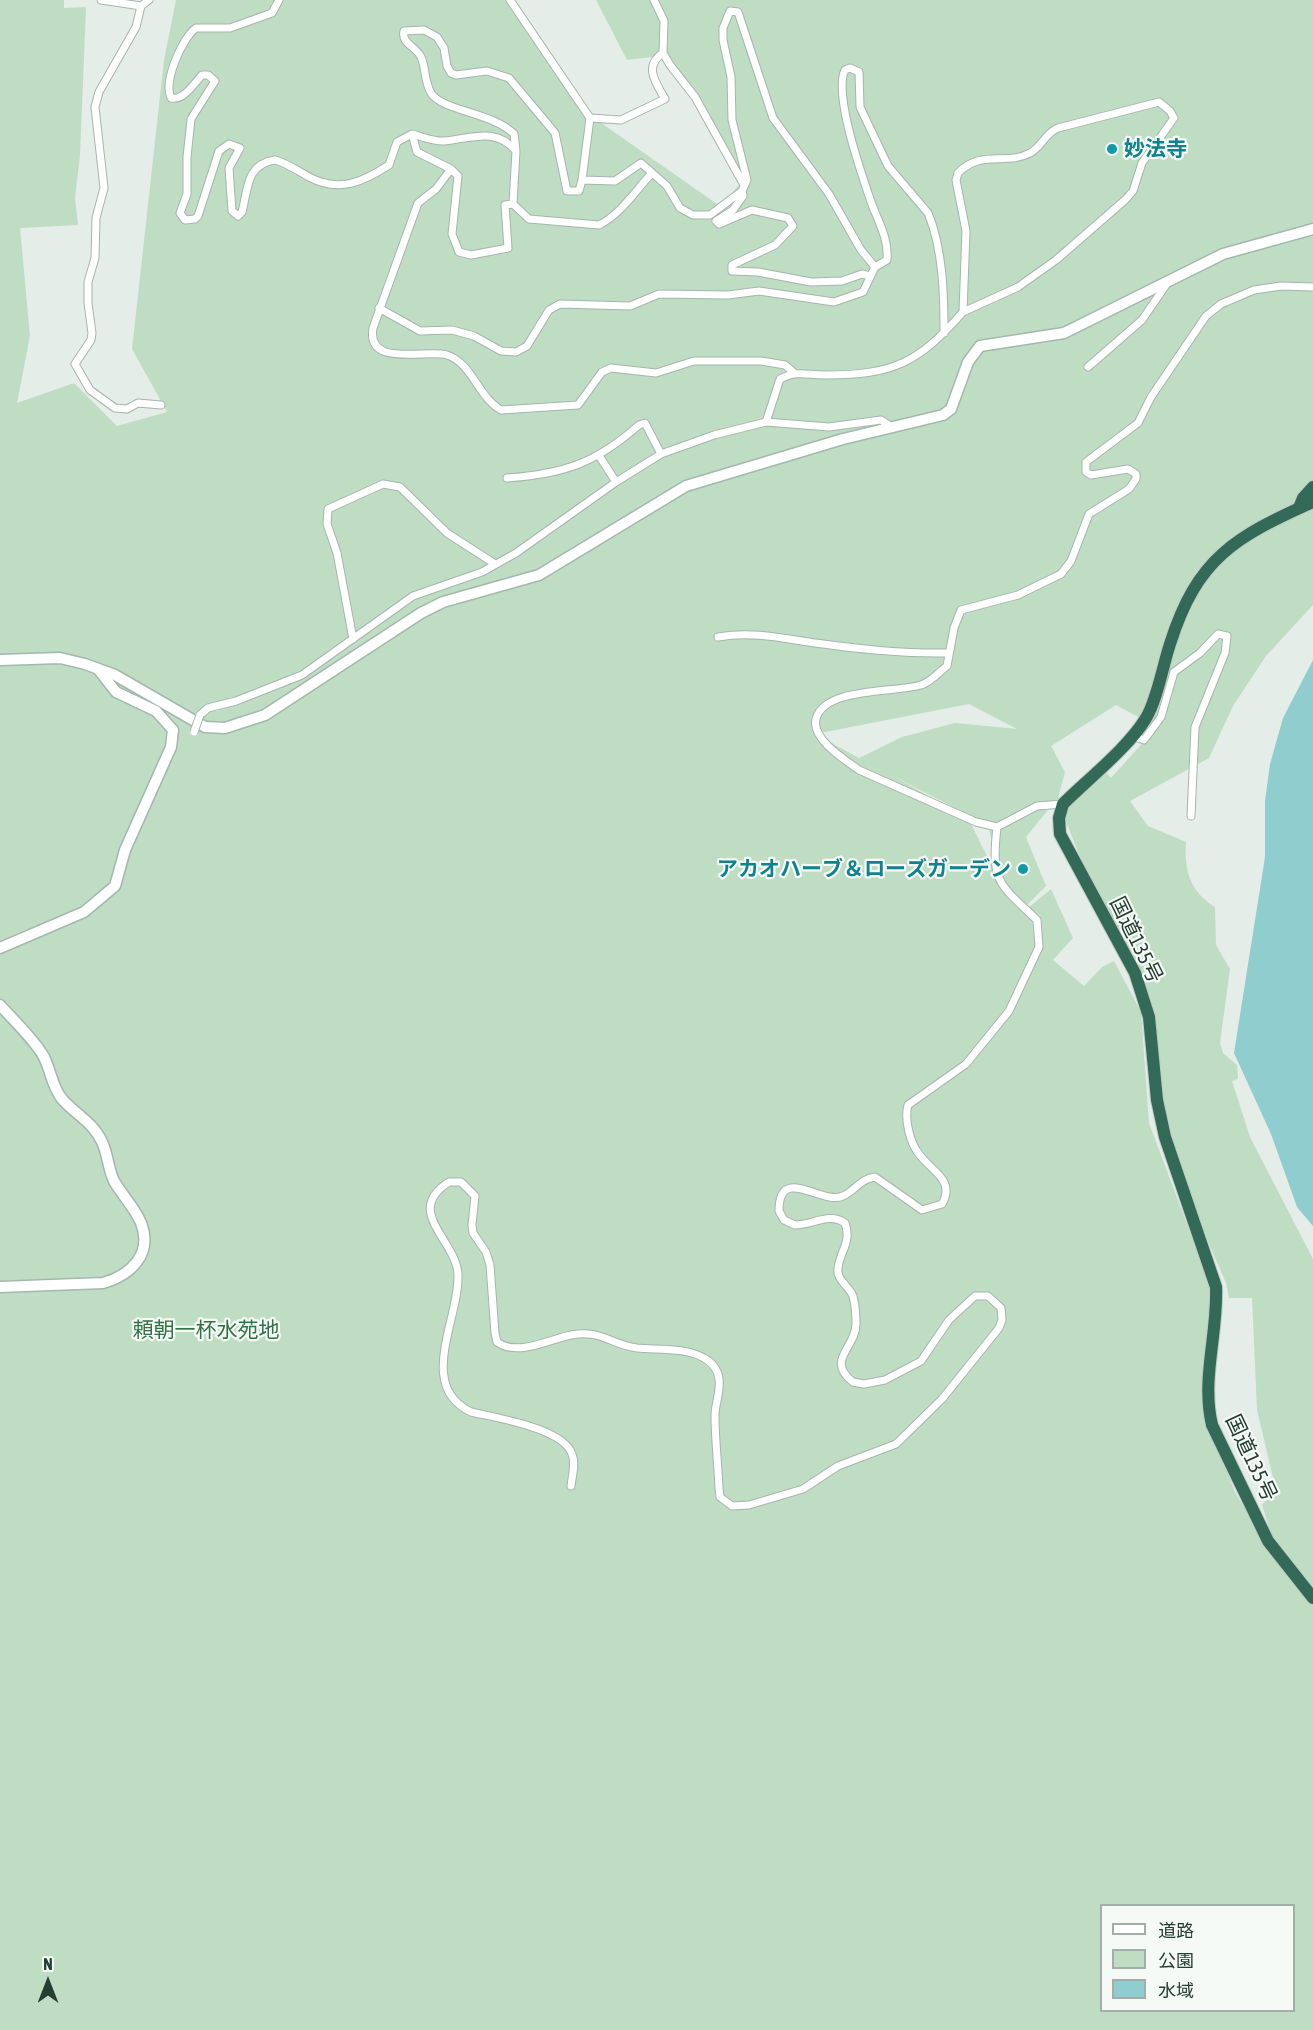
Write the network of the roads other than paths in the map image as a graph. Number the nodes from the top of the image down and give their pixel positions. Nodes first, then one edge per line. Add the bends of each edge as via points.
1 (101, 0) edge
2 (149, 0) edge
3 (279, 0) edge
4 (510, 0) edge
5 (654, 0) edge
6 (141, 6) junction
7 (663, 53) junction
8 (590, 118) junction
9 (412, 134) junction
10 (516, 151) junction
11 (452, 169) junction
12 (652, 173) junction
13 (582, 180) junction
14 (743, 188) junction
15 (513, 204) junction
16 (1313, 228) edge
17 (875, 267) junction
18 (870, 276) junction
19 (1171, 278) junction
20 (1313, 287) edge
21 (380, 308) junction
22 (963, 312) junction
23 (944, 333) junction
24 (1088, 367) dead end
25 (793, 372) junction
26 (161, 405) dead end
27 (766, 422) junction
28 (893, 428) junction
29 (662, 454) junction
30 (600, 457) junction
31 (507, 478) dead end
32 (615, 482) junction
33 (1313, 487) edge
34 (1313, 502) edge
35 (1299, 508) junction
36 (495, 564) junction
37 (718, 637) dead end
38 (352, 639) junction
39 (949, 653) junction
40 (0, 660) edge
41 (98, 669) junction
42 (194, 732) dead end
43 (1132, 736) junction
44 (1063, 804) junction
45 (1191, 816) dead end
46 (997, 826) junction
47 (0, 948) edge
48 (0, 1005) edge
49 (0, 1287) edge
50 (571, 1486) dead end
51 (1293, 1570) junction
52 (1313, 1587) edge
53 (1313, 1598) edge

1 - 6 street
2 - 6 street
3 - 9 street via 272,13 230,28 196,28 187,37 168,90 171,98 181,98 202,75 215,81 191,119 188,194 181,217 190,221 198,216 219,151 225,145 233,143 240,148 230,168 232,211 238,216 251,174 261,164 274,160 317,182 354,184 389,165 397,142
4 - 8 street
5 - 7 street via 664,21
6 - 26 street via 136,27 99,92 95,107 104,188 88,282 91,340 75,364 90,390 115,408 126,409 138,403
7 - 8 street via 651,67 665,99 621,120
7 - 14 street via 695,97
8 - 13 street
9 - 10 street via 437,141 476,135 498,137
9 - 11 street via 417,152
10 - 13 street via 514,134 499,121 434,97 426,82 422,58 406,42 404,31 424,30 437,37 451,72 456,75 488,70 509,78 555,133 567,191 579,191
10 - 15 street
11 - 15 street via 459,182 452,234 459,252 471,255 508,248 504,206
11 - 21 street via 418,203
12 - 13 street via 641,163 615,181
12 - 14 street via 667,186 680,208 693,215 710,215
12 - 15 street via 608,221 597,225 529,219
14 - 17 street via 746,166 732,120 731,77 723,40 726,17 734,10 738,12 773,118 830,194
14 - 18 street via 743,196 733,210 716,221 719,224 752,210 788,218 793,226 775,245 732,265 734,272 758,272 811,282
16 - 19 street via 1223,254
17 - 18 street
17 - 23 street via 887,260 887,243 842,98 842,76 850,68 859,72 860,107 888,166 931,220 938,254
18 - 21 street via 862,292 834,302 759,291 728,295 659,294 630,306 560,304 549,309 527,346 516,352 501,351 474,336 452,330 420,331
19 - 24 street via 1142,320
19 - 28 street via 1064,333 980,346 968,362 951,409 943,415
20 - 39 street via 1254,290 1221,304 1206,316 1138,423 1086,462 1086,472 1091,475 1128,469 1136,474 1134,484 1089,514 1071,561 1061,574 1018,595 961,610
21 - 25 street via 372,336 381,350 395,355 431,353 454,358 491,404 501,410 578,405 602,372 611,368 656,373 694,361 761,361 785,365
22 - 22 street via 966,231 956,180 963,168 989,157 1031,153 1051,130 1058,128 1159,102 1170,111 1174,118 1142,163 1133,191 1125,200 1056,260 1018,287
22 - 23 street
23 - 25 street via 932,346 900,366 827,375
25 - 27 street via 780,380
27 - 28 street via 829,427 881,420
27 - 29 street
28 - 41 street via 843,438 686,486 539,575 443,602 265,716 243,725 205,728
29 - 30 street via 645,423
29 - 32 street
30 - 31 street via 540,476
30 - 32 street
32 - 36 street
33 - 35 highway
34 - 35 highway
35 - 43 highway via 1261,524 1202,574 1171,640 1147,717
36 - 38 street via 412,596
36 - 38 street via 447,533 408,493 392,484 372,488 328,509 327,524 337,553
37 - 39 street via 738,633 903,654
38 - 42 street, bridge via 302,675 208,708 200,715
39 - 46 street via 947,666 923,685 849,696 823,706 815,723 817,733 859,770 976,822
40 - 41 street via 60,658
41 - 47 street via 116,692 156,711 172,730 171,747 125,850 115,886 84,912
43 - 44 highway
43 - 45 street via 1144,740 1161,717 1174,672 1218,634 1227,636 1225,653 1195,727
44 - 46 street via 1037,806
44 - 51 highway, 国道135号 via 1060,834 1136,973 1149,1017 1157,1100 1165,1137 1216,1287 1207,1384 1212,1425 1268,1540
46 - 50 street via 994,866 1004,891 1037,920 1039,947 1009,1011 966,1064 908,1105 906,1119 918,1154 944,1180 946,1196 942,1204 922,1210 875,1177 866,1178 836,1198 797,1187 788,1189 779,1211 784,1220 795,1225 825,1218 845,1223 848,1243 838,1269 853,1298 856,1326 841,1365 853,1382 885,1380 921,1362 949,1320 975,1296 988,1296 1001,1308 999,1328 942,1399 897,1444 838,1466 803,1489 732,1506 720,1497 715,1416 719,1381 712,1363 702,1356 666,1349 633,1348 595,1333 511,1348 497,1342 490,1265 473,1233 475,1196 461,1182 449,1182 433,1198 430,1211 434,1227 450,1248 458,1270 443,1362 449,1395 471,1412 557,1437 572,1451
48 - 49 street via 43,1056 62,1099 98,1135 113,1179 141,1223 145,1240 143,1254 136,1264 114,1280
51 - 52 highway, 国道135号
51 - 53 highway, 国道135号

